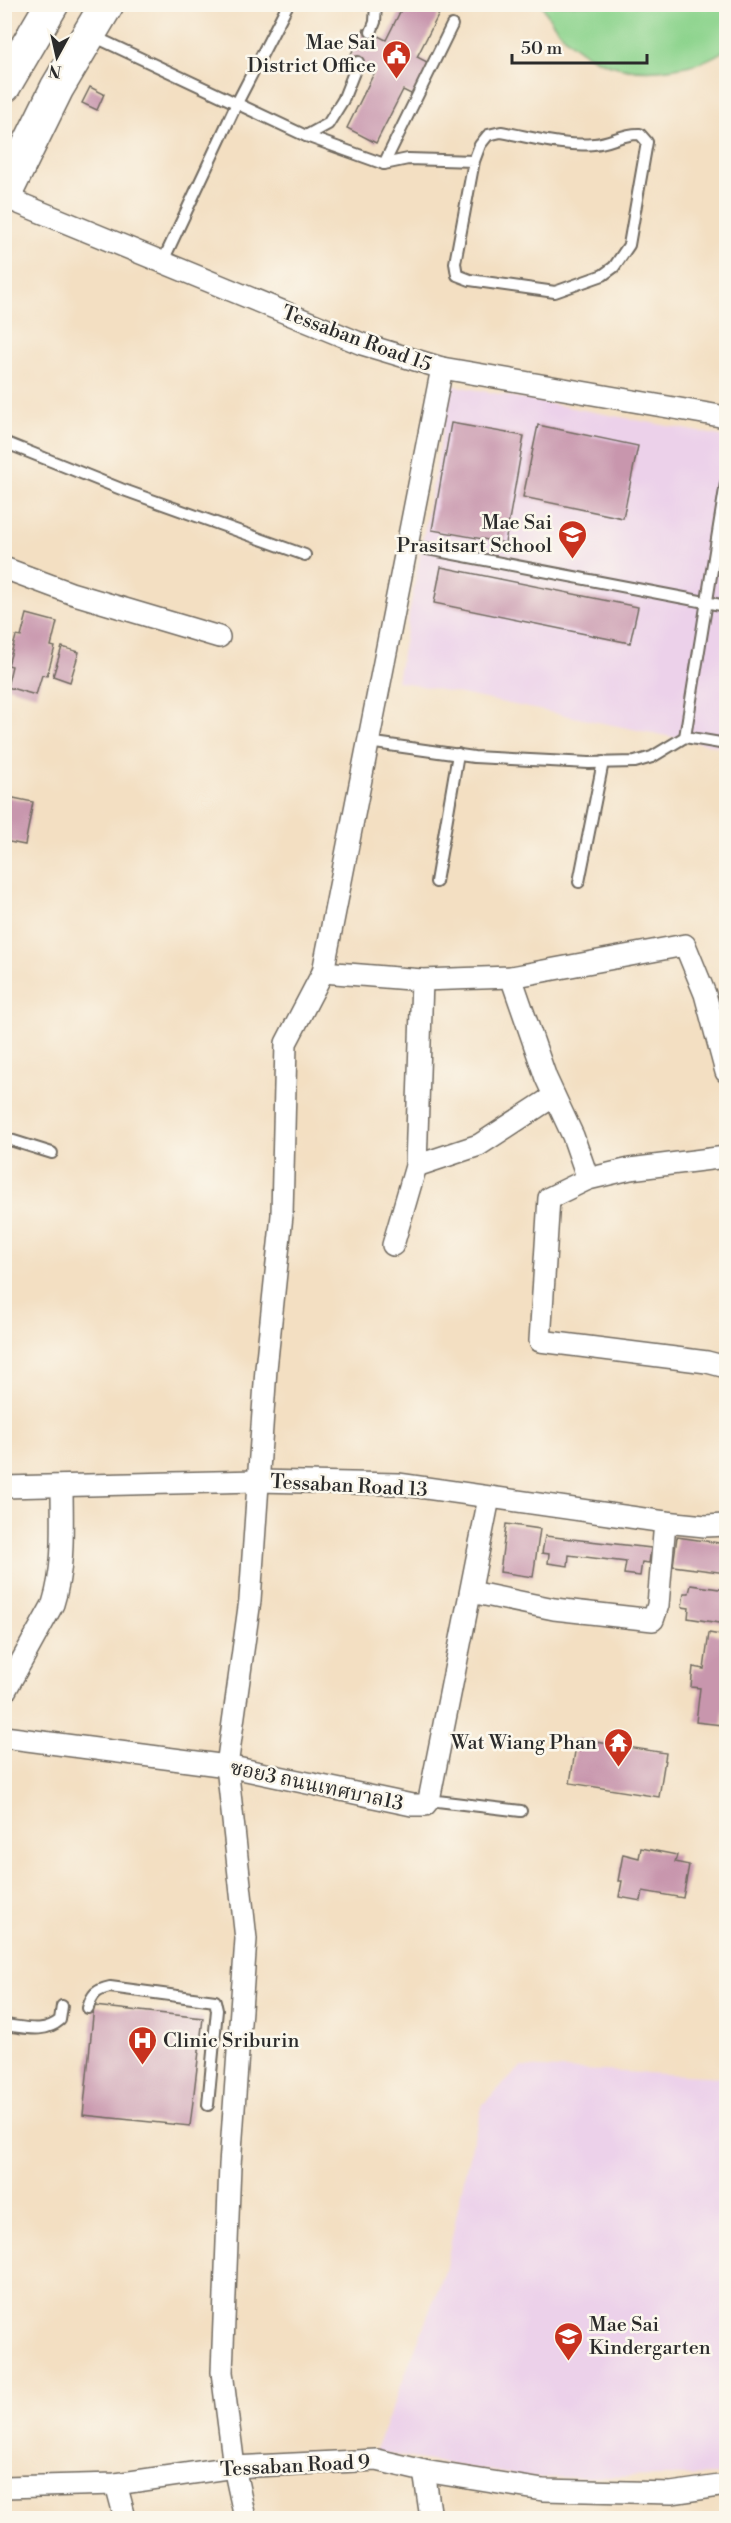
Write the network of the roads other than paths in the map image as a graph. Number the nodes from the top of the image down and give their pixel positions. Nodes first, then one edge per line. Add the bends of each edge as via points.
1 (52, 4) edge
2 (107, 4) edge
3 (288, 4) edge
4 (376, 4) edge
5 (452, 25) dead end
6 (371, 32) dead end
7 (90, 34) junction
8 (358, 62) dead end
9 (4, 86) edge
10 (237, 103) junction
11 (306, 136) junction
12 (474, 161) junction
13 (384, 164) junction
14 (4, 197) edge
15 (162, 263) junction
16 (442, 368) junction
17 (726, 417) edge
18 (4, 442) edge
19 (726, 483) edge
20 (407, 545) junction
21 (305, 555) dead end
22 (4, 568) edge
23 (706, 602) junction
24 (726, 606) edge
25 (219, 637) dead end
26 (685, 737) junction
27 (368, 742) junction
28 (726, 744) edge
29 (458, 754) junction
30 (603, 762) junction
31 (436, 882) dead end
32 (579, 882) dead end
33 (323, 972) junction
34 (511, 976) junction
35 (422, 980) junction
36 (721, 1032) edge
37 (726, 1072) edge
38 (554, 1096) junction
39 (4, 1138) edge
40 (52, 1153) dead end
41 (726, 1157) edge
42 (416, 1166) junction
43 (588, 1179) junction
44 (393, 1245) dead end
45 (726, 1367) edge
46 (257, 1481) junction
47 (62, 1486) junction
48 (4, 1487) edge
49 (489, 1498) junction
50 (665, 1522) junction
51 (726, 1525) edge
52 (471, 1592) junction
53 (4, 1693) edge
54 (4, 1737) edge
55 (227, 1766) junction
56 (429, 1800) junction
57 (521, 1810) dead end
58 (62, 2006) dead end
59 (88, 2008) dead end
60 (4, 2025) edge
61 (208, 2105) dead end
62 (234, 2467) junction
63 (424, 2471) junction
64 (116, 2484) junction
65 (726, 2485) edge
66 (4, 2487) edge
67 (125, 2518) edge
68 (244, 2518) edge
69 (430, 2518) edge

1 - 9 main road
2 - 7 main road
3 - 10 lane
4 - 6 lane
5 - 13 lane
7 - 10 lane
7 - 14 main road via 57,88
8 - 11 lane via 343,100 328,124
10 - 11 lane
10 - 15 lane
11 - 13 lane
12 - 12 lane via 488,135 501,132 580,145 640,134 646,142 629,245 614,267 603,275 555,292 457,275 455,263
12 - 13 lane via 408,159
14 - 15 street, Tessaban Road 15
15 - 16 street, Tessaban Road 15 via 362,344
16 - 17 street, Tessaban Road 15
16 - 20 street
18 - 21 lane
19 - 23 lane
20 - 23 lane
20 - 27 street
22 - 25 street via 71,593
23 - 24 lane
23 - 26 lane
26 - 28 lane
26 - 30 lane via 634,762
27 - 29 lane
27 - 33 street
29 - 30 lane
29 - 31 lane
30 - 32 lane
33 - 35 street
33 - 46 street via 285,1043 282,1215
34 - 35 street
34 - 36 street via 685,945
34 - 38 street
35 - 42 street
36 - 37 street
38 - 42 street via 479,1145
38 - 43 street
39 - 40 lane
41 - 43 street via 630,1169
42 - 44 street
43 - 45 street via 549,1198 540,1341
46 - 47 street, Tessaban Road 13
46 - 49 street, Tessaban Road 13 via 398,1484
46 - 55 street via 250,1600
47 - 48 street, Tessaban Road 13
47 - 53 street via 58,1589
49 - 50 street, Tessaban Road 13
49 - 52 street, ซอย3 ถนนเทศบาล13
50 - 51 street, Tessaban Road 13
50 - 52 street via 658,1605 653,1620 555,1609
52 - 56 street, ซอย3 ถนนเทศบาล13
54 - 55 street, ซอย3 ถนนเทศบาล13
55 - 56 street, ซอย3 ถนนเทศบาล13 via 412,1805 425,1806
55 - 62 street via 246,1939 230,2165 222,2372
56 - 57 lane
58 - 60 lane via 60,2020 52,2026 41,2029
59 - 61 lane via 98,1989 110,1987 215,2001
62 - 63 street, Tessaban Road 9 via 376,2460
62 - 64 street, Tessaban Road 9
62 - 68 street
63 - 65 street, Tessaban Road 9 via 543,2490 671,2493
63 - 69 street
64 - 66 street, Tessaban Road 9
64 - 67 street

